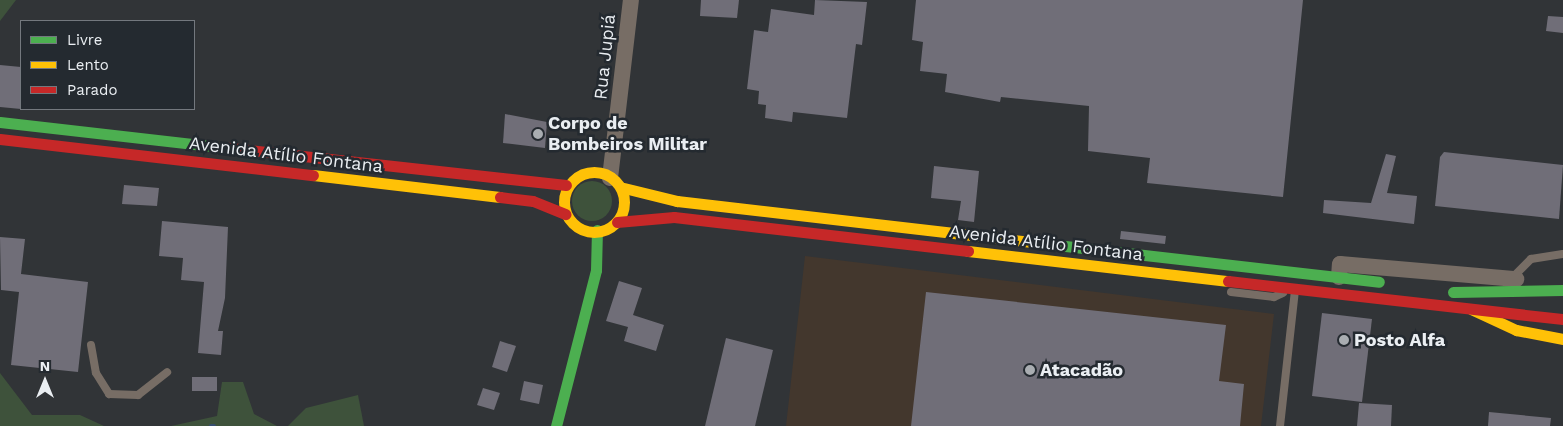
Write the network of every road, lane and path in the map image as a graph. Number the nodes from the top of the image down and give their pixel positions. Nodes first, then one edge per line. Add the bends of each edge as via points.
1 (631, 0) edge
2 (0, 122) edge
3 (0, 139) edge
4 (610, 178) junction
5 (566, 185) junction
6 (624, 188) junction
7 (566, 214) junction
8 (617, 222) junction
9 (596, 230) junction
10 (1563, 254) edge
11 (1339, 271) junction
12 (1512, 278) junction
13 (1396, 285) dead end
14 (1563, 285) edge
15 (1293, 288) junction
16 (1563, 290) edge
17 (1563, 304) edge
18 (1471, 309) junction
19 (1563, 319) edge
20 (1563, 339) edge
21 (91, 345) dead end
22 (167, 372) dead end
23 (556, 426) edge
24 (1280, 426) edge

1 - 4 street, Rua Jupiá
2 - 5 main road, Avenida Atílio Fontana
3 - 7 main road, Avenida Atílio Fontana via 533,201
4 - 5 main road via 590,175
4 - 6 main road
5 - 7 main road via 562,194
6 - 8 main road via 624,212
6 - 11 main road, Avenida Atílio Fontana via 677,201
7 - 9 main road via 584,228
8 - 9 main road
8 - 15 main road, Avenida Atílio Fontana via 674,217
9 - 23 main road via 596,270
10 - 12 lane via 1531,259
11 - 12 street
11 - 13 main road, Avenida Atílio Fontana
12 - 14 street
15 - 18 main road, Avenida Atílio Fontana
15 - 24 lane
16 - 17 main road via 1449,292
18 - 19 main road, Avenida Atílio Fontana
18 - 20 main road via 1516,330
21 - 22 lane via 96,373 109,394 138,395

